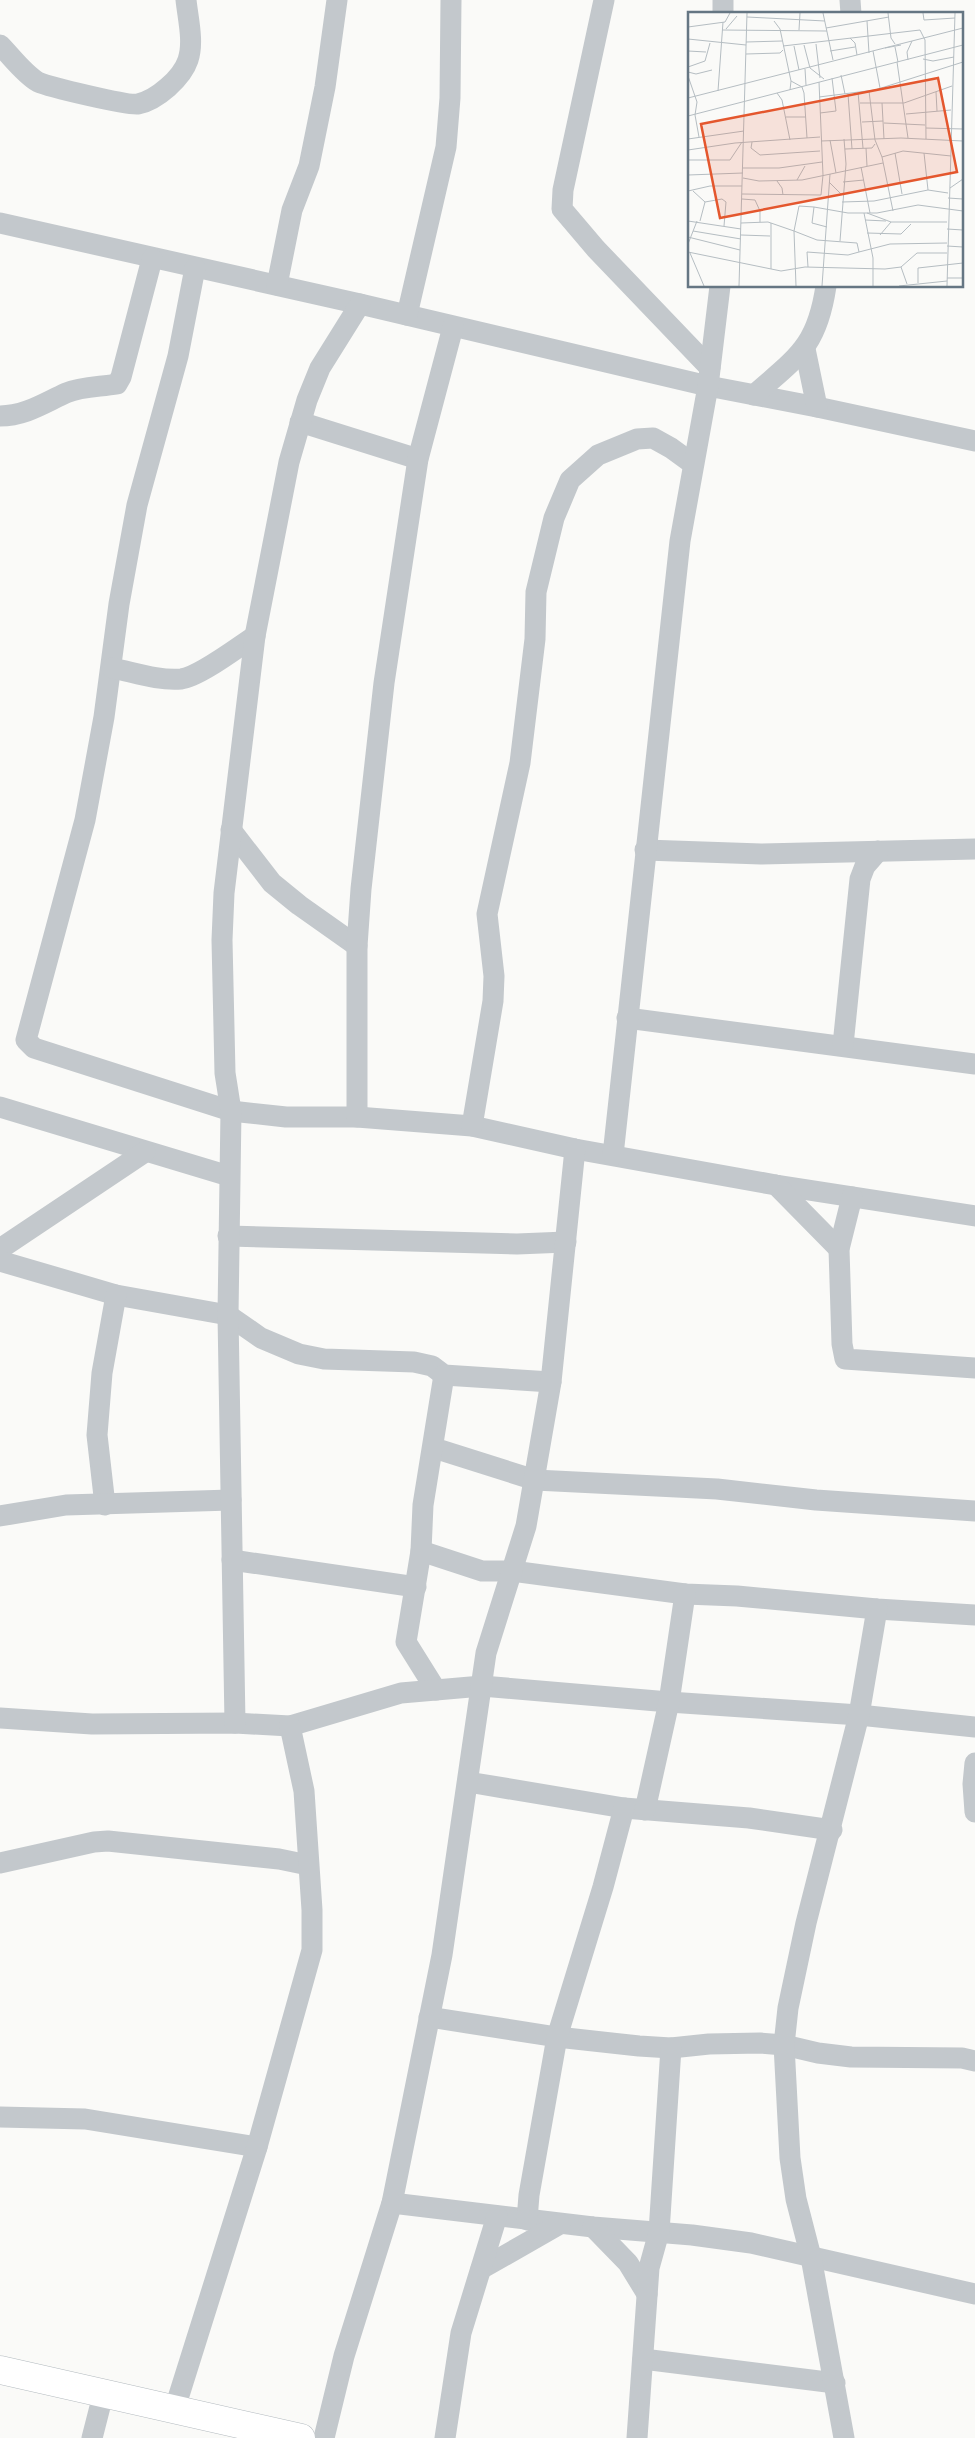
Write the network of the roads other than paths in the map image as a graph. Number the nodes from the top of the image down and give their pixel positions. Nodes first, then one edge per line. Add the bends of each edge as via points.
1 (186, 0) edge
2 (337, 0) edge
3 (451, 0) edge
4 (604, 0) edge
5 (0, 45) edge
6 (0, 224) edge
7 (152, 259) junction
8 (195, 268) junction
9 (277, 285) junction
10 (720, 288) edge
11 (826, 288) edge
12 (360, 304) junction
13 (407, 315) junction
14 (453, 327) junction
15 (805, 348) junction
16 (709, 377) junction
17 (754, 395) junction
18 (817, 407) junction
19 (0, 416) edge
20 (300, 422) junction
21 (975, 441) edge
22 (418, 459) junction
23 (693, 464) junction
24 (254, 636) junction
25 (112, 668) junction
26 (231, 830) junction
27 (645, 850) junction
28 (975, 850) edge
29 (878, 852) junction
30 (357, 946) junction
31 (627, 1018) junction
32 (843, 1046) junction
33 (975, 1064) edge
34 (0, 1107) edge
35 (231, 1111) junction
36 (358, 1117) junction
37 (472, 1126) junction
38 (575, 1149) junction
39 (145, 1152) junction
40 (613, 1155) junction
41 (229, 1176) junction
42 (776, 1185) junction
43 (852, 1197) junction
44 (975, 1216) edge
45 (228, 1236) junction
46 (566, 1242) junction
47 (0, 1249) edge
48 (839, 1249) junction
49 (0, 1261) edge
50 (116, 1295) junction
51 (228, 1315) junction
52 (975, 1368) edge
53 (444, 1375) junction
54 (551, 1382) junction
55 (434, 1448) junction
56 (535, 1480) junction
57 (231, 1500) junction
58 (104, 1505) junction
59 (975, 1511) edge
60 (0, 1516) edge
61 (421, 1551) junction
62 (232, 1560) junction
63 (512, 1571) junction
64 (416, 1587) junction
65 (685, 1594) junction
66 (877, 1609) junction
67 (975, 1616) edge
68 (482, 1686) junction
69 (436, 1690) junction
70 (669, 1702) junction
71 (860, 1715) junction
72 (0, 1718) edge
73 (235, 1723) junction
74 (290, 1726) junction
75 (975, 1727) edge
76 (975, 1763) edge
77 (468, 1782) junction
78 (624, 1808) junction
79 (645, 1810) junction
80 (975, 1812) edge
81 (832, 1830) junction
82 (0, 1863) edge
83 (308, 1865) junction
84 (429, 2017) junction
85 (557, 2037) junction
86 (784, 2045) junction
87 (671, 2048) junction
88 (975, 2061) edge
89 (0, 2117) edge
90 (257, 2147) junction
91 (392, 2203) junction
92 (497, 2216) junction
93 (527, 2220) junction
94 (560, 2224) junction
95 (593, 2228) junction
96 (659, 2232) junction
97 (811, 2257) junction
98 (481, 2269) junction
99 (647, 2294) junction
100 (975, 2294) edge
101 (643, 2359) junction
102 (0, 2370) edge
103 (835, 2383) junction
104 (104, 2395) junction
105 (174, 2411) junction
106 (92, 2438) edge
107 (301, 2438) edge
108 (324, 2438) edge
109 (445, 2438) edge
110 (637, 2438) edge
111 (844, 2438) edge

1 - 5 street via 190,44 189,59 183,72 153,98 137,104 37,81
2 - 9 street via 325,87 309,166 292,210
3 - 13 street via 446,147
4 - 16 street via 563,190 562,209
6 - 7 street
7 - 8 street
7 - 19 street via 122,377 117,384 67,393 13,416
8 - 9 street
8 - 25 street via 178,356 137,505 119,604
9 - 12 street
10 - 16 street
11 - 15 street via 816,327
12 - 13 street
12 - 20 street via 320,368
13 - 14 street
14 - 16 street
14 - 22 street
15 - 17 street
15 - 18 street
16 - 17 street
16 - 23 street
17 - 18 street
18 - 21 street
20 - 22 street
20 - 24 street
22 - 30 street via 384,683
23 - 27 street via 680,541
23 - 37 street via 653,438 637,439 598,455 570,480 554,518 536,592 535,639 520,763 487,914 494,976 493,1001
24 - 25 street via 182,679
24 - 26 street
25 - 35 street via 85,820 26,1040 34,1048
26 - 30 street via 272,883
26 - 35 street via 222,940 225,1073
27 - 29 street via 761,854
27 - 31 street
28 - 29 street
29 - 32 street via 860,879
30 - 36 street
31 - 32 street
31 - 40 street
32 - 33 street
34 - 39 street
35 - 36 street via 286,1117
35 - 41 street
36 - 37 street
37 - 38 street
38 - 40 street
38 - 46 street
39 - 41 street
39 - 47 street
40 - 42 street
41 - 45 street
42 - 43 street
42 - 48 street
43 - 44 street
43 - 48 street
45 - 46 street via 517,1244
45 - 51 street
46 - 54 street
48 - 52 street via 845,1359
49 - 50 street
50 - 51 street
50 - 58 street via 102,1373 98,1435
51 - 53 street via 261,1338 300,1354 414,1362 432,1366
51 - 57 street
53 - 54 street
53 - 55 street
54 - 56 street
55 - 56 street
55 - 61 street via 423,1505
56 - 59 street via 717,1489 816,1500
56 - 63 street via 526,1526
57 - 58 street
57 - 62 street
58 - 60 street via 66,1505
61 - 63 street via 482,1571
61 - 64 street
62 - 64 street
62 - 73 street
63 - 65 street
63 - 68 street via 486,1653
64 - 69 street via 406,1642
65 - 66 street
65 - 70 street
66 - 67 street
66 - 71 street
68 - 69 street
68 - 70 street
68 - 77 street
69 - 74 street via 401,1693
70 - 71 street
70 - 79 street
71 - 75 street
71 - 81 street
72 - 73 street via 118,1724
73 - 74 street
74 - 83 street via 302,1776
76 - 80 street
77 - 78 street
77 - 84 street via 442,1955
78 - 79 street
78 - 85 street
79 - 81 street via 749,1818
81 - 86 street via 806,1923 788,2008
82 - 83 street via 108,1841 279,1859
83 - 90 street via 312,1950
84 - 85 street
84 - 91 street
85 - 87 street
85 - 93 street
86 - 87 street via 710,2044
86 - 88 street via 851,2057 962,2058
86 - 97 street via 791,2166
87 - 96 street
89 - 90 street via 85,2119
90 - 105 street
91 - 92 street
91 - 108 street via 344,2356
92 - 93 street
92 - 98 street
93 - 94 street
94 - 95 street
94 - 98 street
95 - 96 street
95 - 99 street via 628,2263
96 - 97 street via 751,2243
96 - 99 street via 649,2268
97 - 100 street
97 - 103 street
98 - 109 street via 461,2333
99 - 101 street
101 - 103 street
101 - 110 street
102 - 104 street
103 - 111 street
104 - 105 street
104 - 106 street
105 - 107 street

